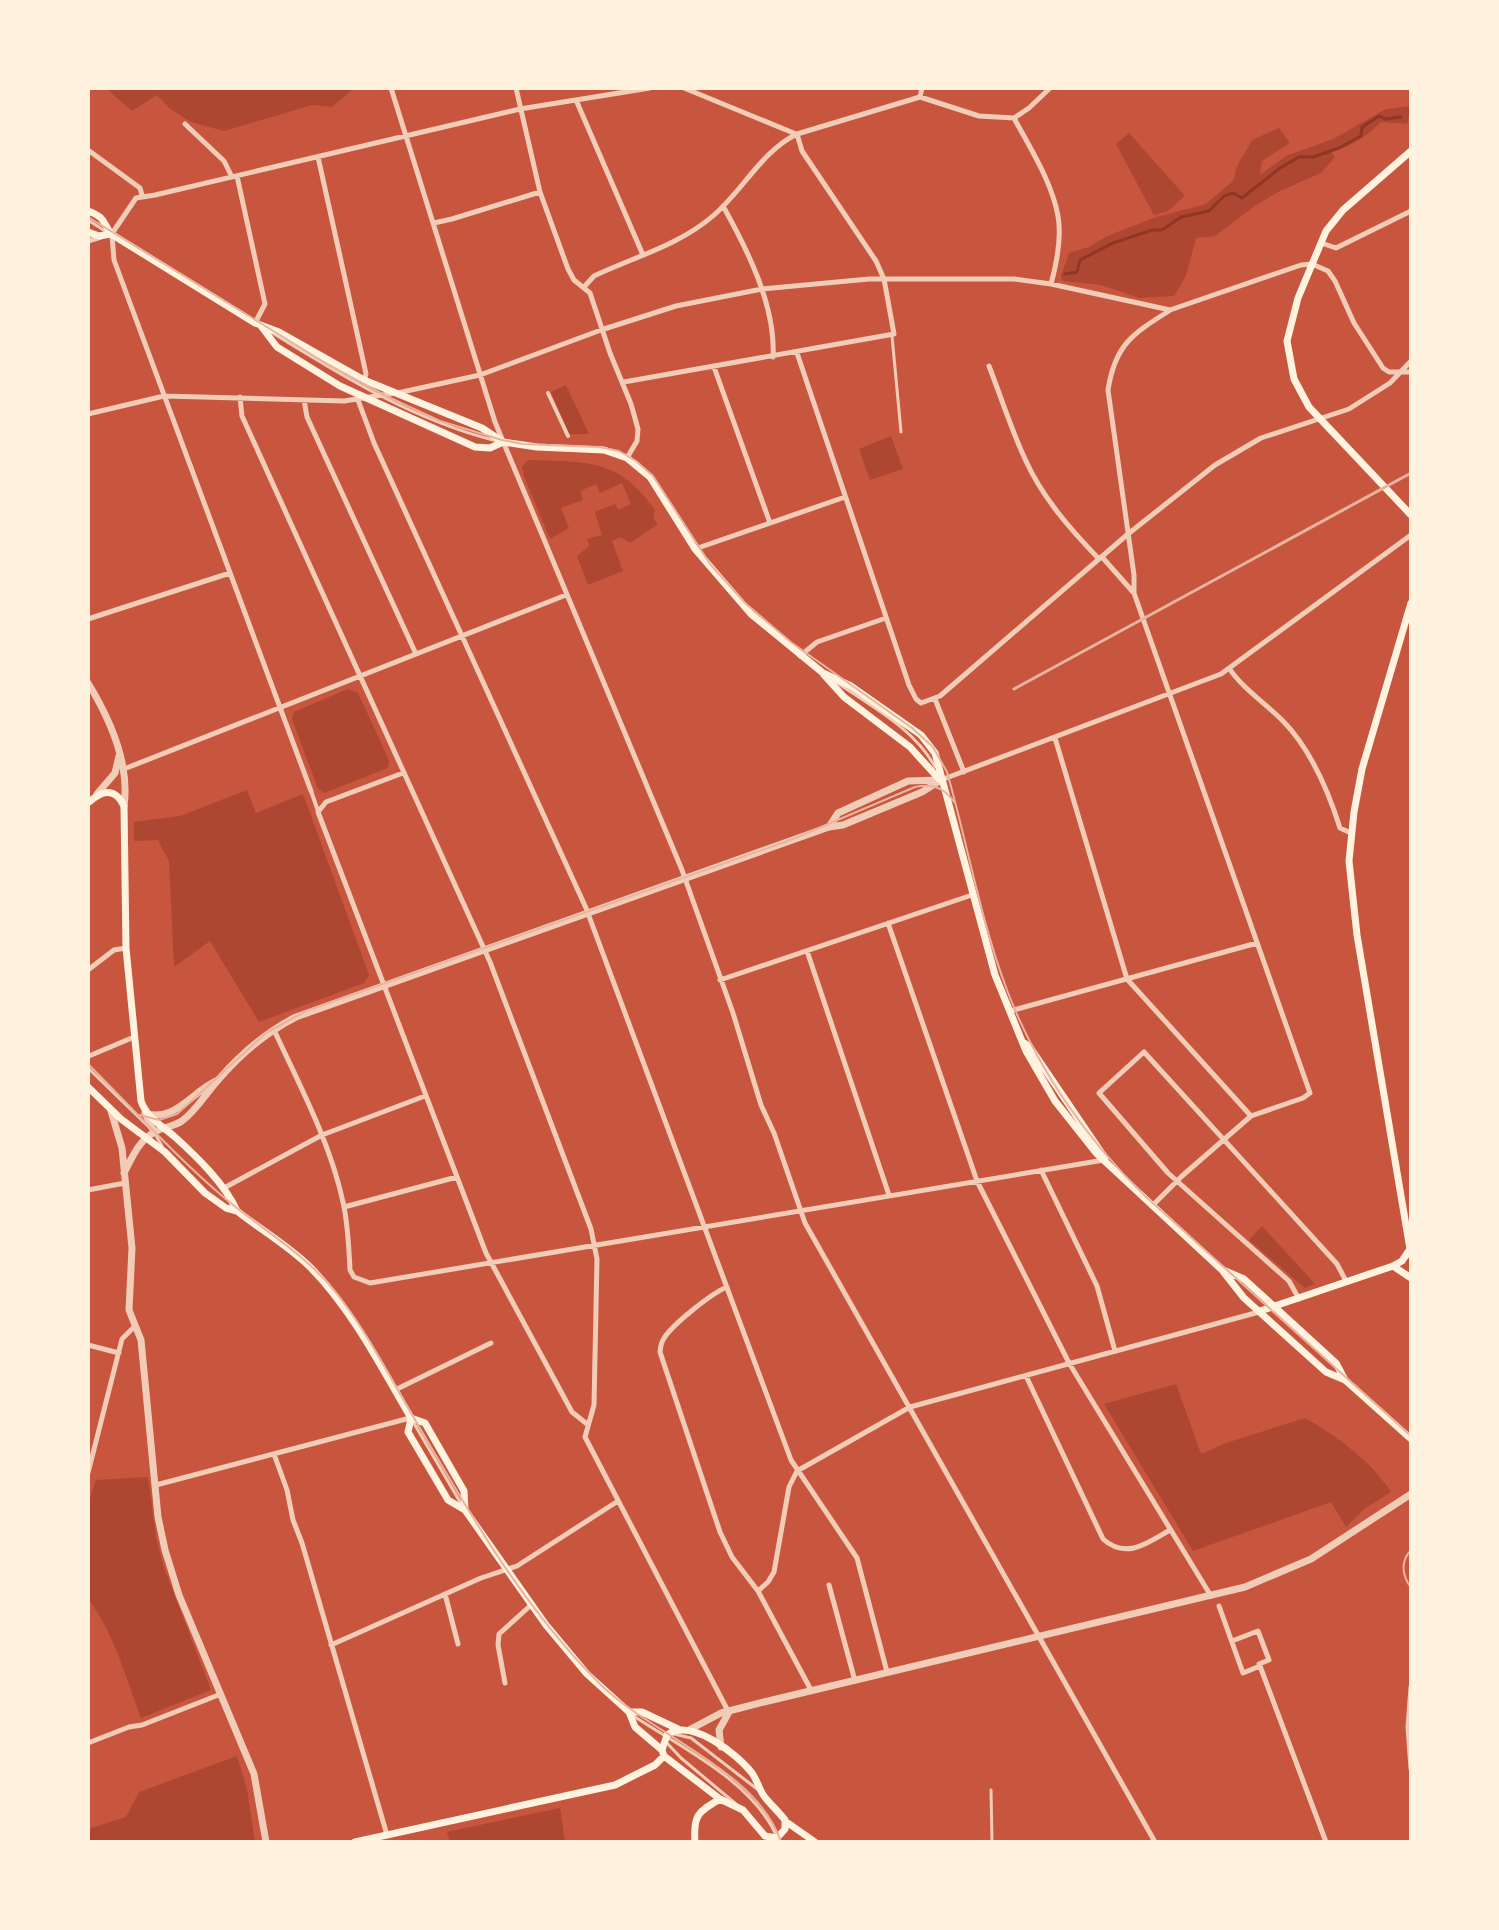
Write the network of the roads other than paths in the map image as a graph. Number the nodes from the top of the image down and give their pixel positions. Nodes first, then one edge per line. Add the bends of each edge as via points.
1 (391, 88) edge
2 (516, 88) edge
3 (650, 88) edge
4 (684, 88) edge
5 (922, 88) edge
6 (1050, 88) edge
7 (920, 97) junction
8 (576, 100) junction
9 (520, 109) junction
10 (1014, 118) junction
11 (185, 124) dead end
12 (797, 134) junction
13 (406, 136) junction
14 (88, 150) edge
15 (1411, 151) edge
16 (318, 157) junction
17 (234, 177) junction
18 (540, 192) junction
19 (142, 195) junction
20 (723, 206) junction
21 (88, 211) edge
22 (1411, 211) edge
23 (88, 220) edge
24 (433, 223) junction
25 (88, 232) edge
26 (111, 234) junction
27 (88, 241) edge
28 (1321, 243) junction
29 (643, 255) junction
30 (1312, 264) junction
31 (884, 279) junction
32 (1051, 284) junction
33 (584, 287) junction
34 (762, 289) junction
35 (1170, 310) junction
36 (258, 325) junction
37 (601, 330) junction
38 (892, 336) junction
39 (797, 353) junction
40 (773, 357) junction
41 (1411, 361) edge
42 (989, 366) dead end
43 (714, 367) junction
44 (1402, 371) junction
45 (1411, 372) edge
46 (480, 375) junction
47 (364, 380) junction
48 (624, 382) junction
49 (391, 393) junction
50 (548, 393) dead end
51 (378, 395) junction
52 (164, 396) junction
53 (240, 397) junction
54 (361, 399) junction
55 (304, 400) junction
56 (88, 414) edge
57 (1320, 419) junction
58 (901, 432) dead end
59 (568, 436) dead end
60 (503, 442) junction
61 (627, 458) junction
62 (845, 497) junction
63 (1411, 515) edge
64 (770, 523) junction
65 (1128, 534) junction
66 (1411, 535) edge
67 (695, 549) junction
68 (1100, 558) junction
69 (230, 573) junction
70 (1134, 593) junction
71 (566, 595) junction
72 (1411, 603) edge
73 (886, 618) junction
74 (88, 619) edge
75 (1406, 634) edge
76 (463, 636) junction
77 (416, 654) junction
78 (800, 656) junction
79 (1229, 668) junction
80 (823, 673) junction
81 (360, 676) junction
82 (88, 683) edge
83 (1169, 694) junction
84 (935, 699) junction
85 (280, 707) junction
86 (1055, 738) junction
87 (119, 756) junction
88 (124, 769) junction
89 (964, 772) junction
90 (403, 773) junction
91 (941, 780) junction
92 (311, 791) joint
93 (97, 794) junction
94 (88, 803) edge
95 (124, 806) junction
96 (318, 812) junction
97 (829, 827) junction
98 (1351, 833) junction
99 (686, 880) junction
100 (972, 895) junction
101 (588, 915) junction
102 (888, 923) junction
103 (1257, 943) junction
104 (126, 948) junction
105 (485, 951) junction
106 (807, 951) junction
107 (88, 970) edge
108 (1127, 979) junction
109 (720, 980) junction
110 (382, 986) junction
111 (1009, 1012) junction
112 (274, 1030) junction
113 (134, 1037) junction
114 (89, 1056) edge
115 (88, 1068) edge
116 (218, 1080) junction
117 (88, 1087) edge
118 (425, 1096) junction
119 (111, 1111) junction
120 (145, 1113) junction
121 (1251, 1116) junction
122 (164, 1128) junction
123 (151, 1135) junction
124 (322, 1135) junction
125 (1223, 1138) junction
126 (1105, 1160) junction
127 (1041, 1170) junction
128 (124, 1173) junction
129 (457, 1177) junction
130 (1178, 1180) junction
131 (977, 1181) junction
132 (125, 1183) junction
133 (223, 1189) junction
134 (88, 1190) edge
135 (889, 1195) junction
136 (1152, 1206) junction
137 (344, 1207) junction
138 (800, 1210) junction
139 (237, 1211) junction
140 (705, 1226) junction
141 (596, 1244) junction
142 (1410, 1252) edge
143 (493, 1262) junction
144 (1393, 1266) junction
145 (1222, 1270) junction
146 (1411, 1278) edge
147 (1347, 1282) junction
148 (727, 1287) junction
149 (1299, 1299) junction
150 (1275, 1307) junction
151 (1260, 1311) junction
152 (136, 1326) junction
153 (491, 1343) dead end
154 (88, 1345) edge
155 (1115, 1351) junction
156 (119, 1353) junction
157 (1069, 1363) junction
158 (1026, 1376) junction
159 (1345, 1380) junction
160 (395, 1390) junction
161 (910, 1407) junction
162 (411, 1418) junction
163 (587, 1424) junction
164 (1411, 1439) edge
165 (274, 1454) junction
166 (797, 1471) junction
167 (88, 1473) edge
168 (156, 1485) junction
169 (1411, 1494) edge
170 (618, 1501) junction
171 (465, 1510) junction
172 (1170, 1530) junction
173 (505, 1570) junction
174 (829, 1585) dead end
175 (758, 1591) junction
176 (445, 1594) junction
177 (1211, 1596) junction
178 (531, 1605) junction
179 (1219, 1606) dead end
180 (1041, 1637) junction
181 (1232, 1641) junction
182 (458, 1644) dead end
183 (331, 1645) junction
184 (1260, 1666) junction
185 (887, 1673) junction
186 (855, 1681) junction
187 (505, 1683) dead end
188 (1411, 1687) edge
189 (811, 1690) junction
190 (222, 1693) junction
191 (629, 1712) junction
192 (729, 1712) junction
193 (678, 1729) junction
194 (689, 1730) junction
195 (667, 1735) junction
196 (88, 1743) edge
197 (721, 1747) junction
198 (663, 1753) junction
199 (1411, 1769) edge
200 (991, 1790) dead end
201 (761, 1792) junction
202 (720, 1799) junction
203 (738, 1806) junction
204 (785, 1821) junction
205 (387, 1835) junction
206 (778, 1840) edge
207 (266, 1842) edge
208 (355, 1842) edge
209 (695, 1842) edge
210 (815, 1842) edge
211 (992, 1842) edge
212 (1155, 1842) edge
213 (1326, 1842) edge

1 - 13 street
2 - 9 street
3 - 8 street
4 - 12 street
5 - 7 street
6 - 10 street
7 - 10 street via 979,116
7 - 12 street
8 - 9 street
8 - 29 street
9 - 13 street
9 - 18 street
10 - 32 street via 1058,216 1060,238
11 - 17 street
12 - 20 street via 779,143
12 - 31 street via 802,151
13 - 16 street
13 - 24 street
14 - 19 street via 140,188
15 - 28 main road via 1334,219
16 - 17 street
16 - 47 street
17 - 19 street
17 - 36 street via 265,304
18 - 24 street
18 - 33 street via 569,273
19 - 26 street
20 - 29 street via 683,237
20 - 34 street
21 - 26 main road via 106,222
22 - 28 street via 1336,248
23 - 26 lane
24 - 46 street
25 - 26 main road
26 - 27 street
26 - 36 main road
26 - 52 street via 114,260
28 - 30 main road
29 - 33 street via 594,276
30 - 35 street
30 - 44 street via 1335,281 1383,368
30 - 57 main road via 1287,341 1294,379
31 - 32 street via 974,277
31 - 34 street
31 - 38 street
32 - 35 street
33 - 37 street
34 - 37 street via 676,306
34 - 40 street
35 - 65 street via 1132,335 1111,370 1109,409
36 - 47 main road
36 - 51 lane
36 - 54 main road via 277,347
37 - 46 street
37 - 48 street
38 - 39 street
38 - 58 lane
39 - 40 street
39 - 62 street
40 - 43 street
41 - 44 street
42 - 68 street via 1040,486
43 - 48 street
43 - 64 street
44 - 45 street
44 - 57 street via 1349,409
46 - 49 street
46 - 60 street
47 - 49 main road
48 - 61 street via 638,429
49 - 51 street
49 - 60 main road via 482,428
50 - 59 street
51 - 54 street
51 - 60 lane via 451,428
52 - 53 street
52 - 56 street
52 - 69 street
53 - 55 street
53 - 81 street via 242,416
54 - 55 street
54 - 60 main road via 475,447
54 - 76 street via 374,443
55 - 77 street via 307,417
57 - 63 main road
57 - 65 street via 1245,447
60 - 61 main road via 604,450
60 - 71 street
61 - 67 main road via 650,477
62 - 64 street
62 - 73 street
64 - 67 street
65 - 68 street
65 - 70 street
66 - 79 street
67 - 78 main road via 751,614
68 - 70 street
68 - 84 street
69 - 74 street
69 - 85 street
70 - 83 street
71 - 76 street
71 - 99 street
72 - 75 main road
73 - 78 street via 817,642
73 - 84 street via 916,699
75 - 98 main road via 1362,769
76 - 77 street
76 - 101 street
77 - 81 street
78 - 80 main road
79 - 83 street
79 - 98 street via 1303,746 1340,828
80 - 91 main road
80 - 91 main road via 921,735 935,753
81 - 85 street
81 - 90 street
82 - 87 street
83 - 86 street
83 - 103 street
84 - 89 street
85 - 88 street
85 - 92 street
86 - 89 street
86 - 108 street
87 - 88 street
87 - 93 street via 115,773
88 - 95 street
89 - 91 street
90 - 96 street via 326,802
90 - 105 street
91 - 97 street
91 - 97 street via 908,781 838,813
91 - 100 main road
92 - 96 street
93 - 94 main road
93 - 95 main road via 114,793
95 - 104 main road
96 - 110 street
97 - 99 street
98 - 142 main road via 1357,935
99 - 101 street
99 - 109 street
100 - 102 street
100 - 111 main road
101 - 105 street
101 - 140 street
102 - 106 street
102 - 131 street
103 - 108 street
103 - 121 street via 1310,1093
104 - 107 street via 114,950
104 - 113 main road
105 - 110 street
105 - 141 street
106 - 109 street
106 - 135 street
108 - 111 street
108 - 121 street
109 - 138 street
110 - 112 street
110 - 118 street
111 - 126 main road via 1055,1101
112 - 116 street
112 - 124 street
113 - 114 street
113 - 120 main road
115 - 123 lane
116 - 120 street via 171,1113
116 - 122 street via 181,1122
117 - 119 main road
118 - 124 street
118 - 129 street
119 - 123 main road
119 - 128 street
120 - 122 main road
120 - 123 street
121 - 125 street
122 - 123 street
122 - 133 main road
123 - 128 street
123 - 139 main road via 205,1193
124 - 133 street
124 - 137 street
125 - 130 street
125 - 130 street via 1144,1052 1099,1093
125 - 147 street via 1337,1264
126 - 127 street
126 - 136 main road
127 - 131 street
127 - 155 street via 1097,1286
128 - 132 street
129 - 137 street
129 - 143 street
130 - 136 street
130 - 149 street via 1289,1281
131 - 135 street
131 - 157 street
132 - 134 street
132 - 152 street via 132,1248 129,1310
133 - 139 main road
135 - 138 street
136 - 145 main road
137 - 143 street via 350,1270 370,1283
138 - 140 street
138 - 161 street
139 - 160 main road via 329,1288
140 - 141 street
140 - 148 street
141 - 143 street
141 - 163 street via 594,1405
142 - 144 main road
143 - 163 street via 572,1412
144 - 146 main road
144 - 147 main road
145 - 150 main road via 1244,1279
145 - 151 main road
147 - 149 main road
148 - 166 street
148 - 175 street via 669,1332 661,1358 720,1532
149 - 150 main road
150 - 151 main road
150 - 159 main road via 1336,1363
151 - 155 street
151 - 159 main road via 1326,1372
152 - 156 street via 122,1339
152 - 168 street
153 - 160 street
154 - 156 street
155 - 157 street
156 - 167 street
157 - 158 street
157 - 172 street
158 - 161 street
158 - 172 street via 1103,1539 1135,1550
159 - 164 main road
160 - 162 main road
161 - 166 street
161 - 180 street
162 - 165 street
162 - 171 main road via 427,1425 464,1491
162 - 171 main road via 408,1432 431,1472 448,1500
163 - 170 street via 588,1445
165 - 168 street
165 - 183 street
166 - 175 street via 789,1487 774,1572
166 - 185 street via 857,1558
168 - 190 street via 174,1583
169 - 177 street via 1295,1567
170 - 173 street
170 - 192 street
171 - 173 main road
172 - 177 street
173 - 176 street
173 - 178 main road
174 - 186 street
175 - 189 street
176 - 182 street
176 - 183 street
177 - 180 street
178 - 187 street via 499,1634
178 - 191 main road via 587,1674
179 - 181 street
180 - 185 street
180 - 212 street
181 - 184 street via 1243,1673
181 - 184 street via 1258,1631 1269,1660
183 - 205 street
184 - 213 street
185 - 186 street
186 - 189 street
188 - 199 street
189 - 192 street
190 - 196 street
190 - 207 street via 254,1774
191 - 193 main road via 642,1712
191 - 195 lane
191 - 198 main road via 635,1727
192 - 194 street
192 - 197 street via 719,1730
193 - 194 main road
193 - 195 main road
194 - 197 main road
195 - 198 main road
195 - 201 lane via 691,1738
195 - 203 lane via 669,1748
195 - 206 lane via 751,1799
197 - 201 main road via 749,1770
198 - 202 main road
198 - 205 main road via 655,1765 615,1785
200 - 211 lane
201 - 204 main road
202 - 203 main road
202 - 209 main road via 696,1818
203 - 206 main road via 765,1836
204 - 206 main road
204 - 210 main road
205 - 208 main road

